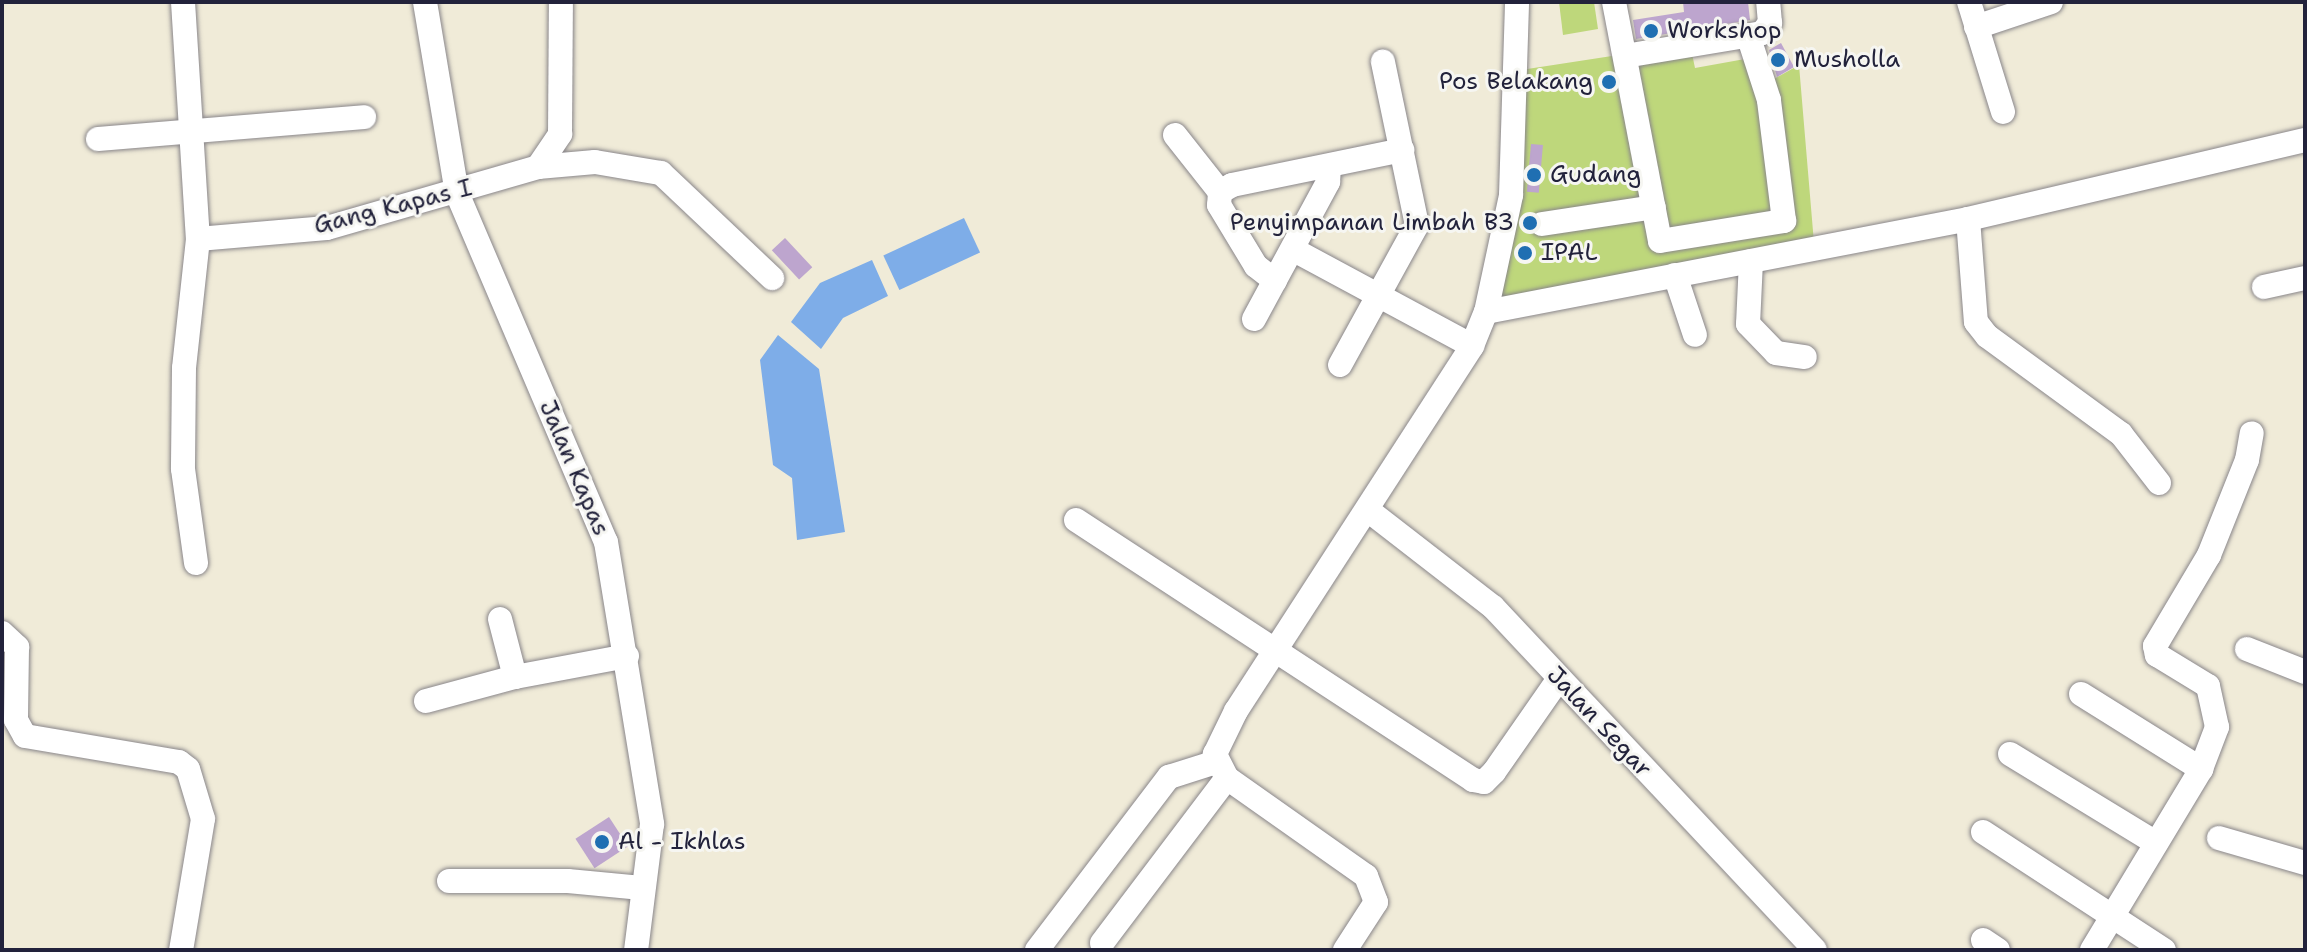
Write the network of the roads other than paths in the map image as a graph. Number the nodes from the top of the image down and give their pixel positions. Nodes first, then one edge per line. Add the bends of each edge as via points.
1 (183, 2) edge
2 (425, 2) edge
3 (561, 2) edge
4 (1517, 2) edge
5 (1614, 2) edge
6 (1768, 2) edge
7 (1969, 2) edge
8 (2051, 2) edge
9 (1976, 27) junction
10 (1748, 35) junction
11 (1625, 56) junction
12 (1383, 62) dead end
13 (2003, 112) dead end
14 (364, 117) dead end
15 (193, 132) junction
16 (1175, 135) dead end
17 (98, 139) dead end
18 (2305, 140) edge
19 (1402, 150) junction
20 (538, 167) junction
21 (1329, 168) junction
22 (1220, 192) junction
23 (457, 193) junction
24 (1654, 207) junction
25 (1968, 219) junction
26 (1542, 224) dead end
27 (198, 239) junction
28 (1294, 250) junction
29 (1751, 261) junction
30 (1675, 275) junction
31 (772, 278) dead end
32 (2305, 278) edge
33 (1275, 281) junction
34 (2264, 287) dead end
35 (1378, 296) junction
36 (1486, 312) junction
37 (1254, 319) dead end
38 (1695, 335) dead end
39 (1472, 346) junction
40 (1805, 357) dead end
41 (1340, 365) dead end
42 (2252, 433) dead end
43 (2159, 483) dead end
44 (1366, 513) junction
45 (1076, 520) dead end
46 (196, 563) dead end
47 (500, 619) dead end
48 (2, 633) edge
49 (2247, 649) dead end
50 (1275, 650) junction
51 (627, 656) junction
52 (2305, 672) edge
53 (515, 677) junction
54 (1558, 680) junction
55 (2081, 694) dead end
56 (426, 701) dead end
57 (2010, 754) dead end
58 (2201, 769) junction
59 (1221, 770) junction
60 (1983, 832) dead end
61 (2219, 838) dead end
62 (2156, 843) junction
63 (2305, 863) edge
64 (449, 881) dead end
65 (642, 888) junction
66 (2112, 917) junction
67 (1102, 943) dead end
68 (181, 950) edge
69 (636, 950) edge
70 (1037, 950) edge
71 (1345, 950) edge
72 (1815, 950) edge
73 (2092, 950) edge
74 (2164, 950) edge

1 - 15 street
2 - 23 street, Jalan Kapas
3 - 20 street via 560,134
4 - 36 street via 1511,195
5 - 11 street
6 - 10 street via 1770,23 1762,33
7 - 9 street
8 - 9 street
9 - 13 street
10 - 11 street
10 - 24 street via 1769,100 1784,221 1660,241
11 - 24 street
12 - 19 street
14 - 15 street
15 - 17 street
15 - 27 street
16 - 22 street
18 - 25 street
19 - 21 street
19 - 35 street via 1417,225
20 - 23 street, Gang Kapas I
20 - 31 street, Gang Kapas I via 595,162 661,173
21 - 22 street via 1303,169
21 - 28 street via 1328,182
22 - 33 street via 1219,205 1256,266
23 - 27 street, Gang Kapas I via 327,228
23 - 51 street, Jalan Kapas via 606,542
24 - 26 street
25 - 29 street
25 - 43 street via 1976,322 1987,336 2121,434
27 - 46 street via 184,368 183,469
28 - 33 street
28 - 35 street
29 - 30 street
29 - 40 street via 1748,324 1776,353
30 - 36 street
30 - 38 street
32 - 34 street
33 - 37 street
35 - 39 street
35 - 41 street
36 - 39 street
39 - 44 street
42 - 58 street via 2247,460 2209,555 2155,646 2157,655 2199,679 2213,695 2217,727
44 - 50 street
44 - 54 street, Jalan Segar via 1493,607
45 - 50 street
47 - 53 street
48 - 68 street via 17,647 16,720 25,736 179,762 188,769 203,819
49 - 52 street
50 - 54 street via 1484,782
50 - 59 street via 1217,745
51 - 53 street
51 - 65 street, Jalan Kapas via 652,824
53 - 56 street
54 - 72 street, Jalan Segar
55 - 58 street
57 - 62 street
58 - 62 street
59 - 67 street
59 - 70 street via 1169,777
59 - 71 street via 1366,876 1376,902
60 - 66 street
61 - 63 street
62 - 66 street
64 - 65 street via 568,881
65 - 69 street, Jalan Kapas
66 - 73 street
66 - 74 street

